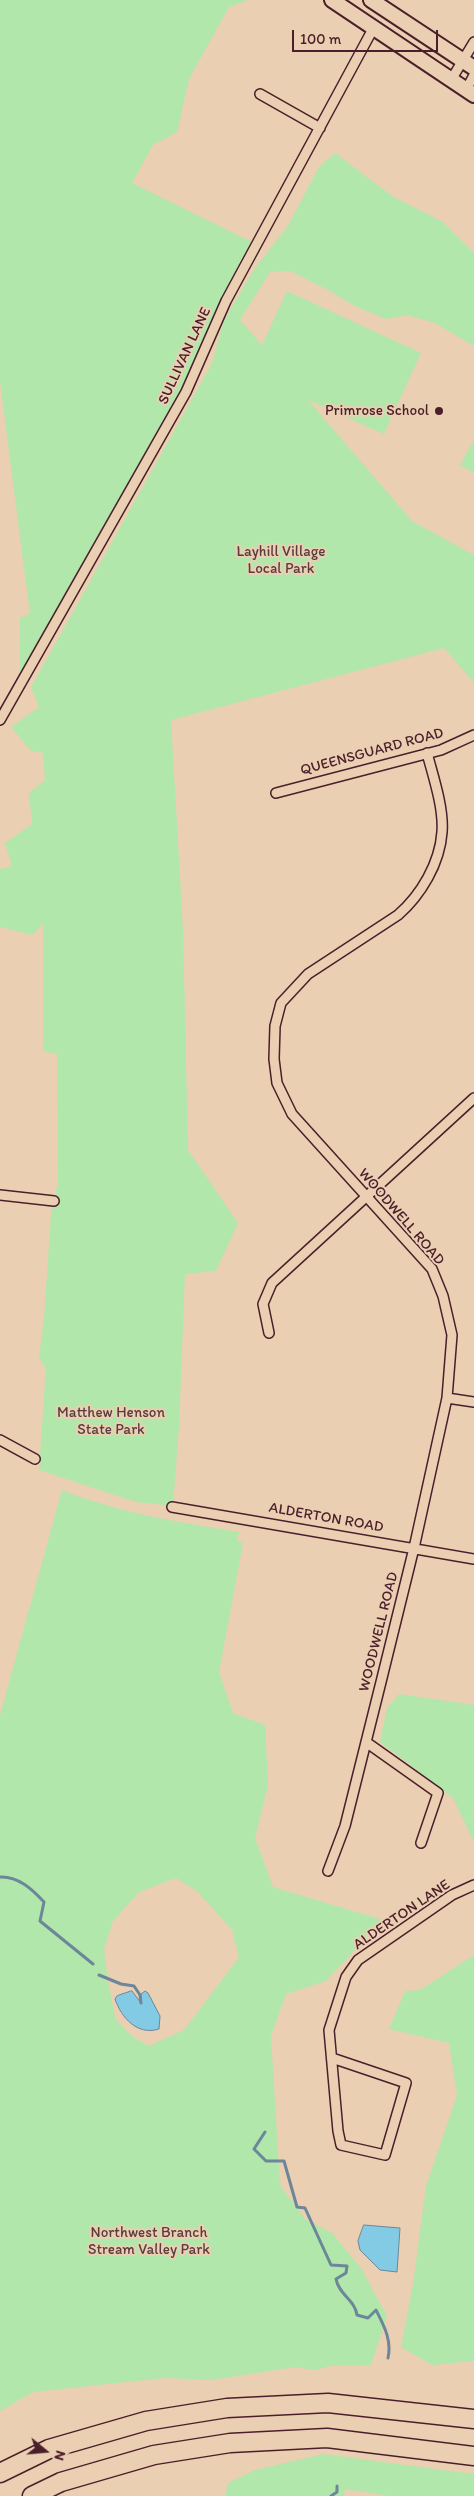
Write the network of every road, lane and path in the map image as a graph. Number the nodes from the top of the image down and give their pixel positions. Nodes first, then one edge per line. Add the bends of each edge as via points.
1 (332, 0) edge
2 (370, 0) edge
3 (374, 27) junction
4 (474, 42) edge
5 (468, 64) edge
6 (474, 75) edge
7 (451, 80) junction
8 (470, 93) edge
9 (260, 94) dead end
10 (320, 128) junction
11 (0, 720) edge
12 (474, 736) edge
13 (427, 753) junction
14 (276, 793) dead end
15 (474, 1098) edge
16 (0, 1195) edge
17 (366, 1196) junction
18 (54, 1202) dead end
19 (268, 1333) dead end
20 (447, 1398) junction
21 (474, 1402) edge
22 (0, 1440) edge
23 (35, 1459) dead end
24 (172, 1506) dead end
25 (414, 1548) junction
26 (474, 1559) edge
27 (366, 1742) junction
28 (422, 1843) dead end
29 (328, 1871) dead end
30 (474, 1885) edge
31 (332, 2058) junction
32 (474, 2419) edge
33 (474, 2456) edge
34 (0, 2473) edge
35 (32, 2496) edge

1 - 3 main road
2 - 5 main road
3 - 7 main road
3 - 10 street, SULLIVAN LANE
4 - 5 street
5 - 7 street
6 - 8 street
7 - 8 main road
9 - 10 street
10 - 11 street, SULLIVAN LANE via 226,301 186,392
12 - 13 street, QUEENSGUARD ROAD
13 - 14 street, QUEENSGUARD ROAD
13 - 17 street, WOODWELL ROAD via 438,795 442,832 435,861 421,890 398,915 308,974 282,1003 275,1026 275,1067 281,1096 292,1114
15 - 17 street
16 - 18 street
17 - 19 street via 272,1283 263,1304
17 - 20 street, WOODWELL ROAD via 432,1269 443,1296 452,1335
20 - 21 street
20 - 25 street, WOODWELL ROAD
22 - 23 street
24 - 25 street, ALDERTON ROAD
25 - 26 street, ALDERTON ROAD
25 - 27 street, WOODWELL ROAD
27 - 28 street via 438,1793
27 - 29 street, WOODWELL ROAD via 345,1826
30 - 31 street, ALDERTON LANE via 452,1895 358,1960 346,1976 329,2030
31 - 31 street, ALDERTON LANE via 341,2145 385,2155 406,2083
32 - 34 highway via 328,2403 227,2408 146,2420 49,2449
33 - 35 highway via 327,2438 230,2443 154,2454 61,2482

